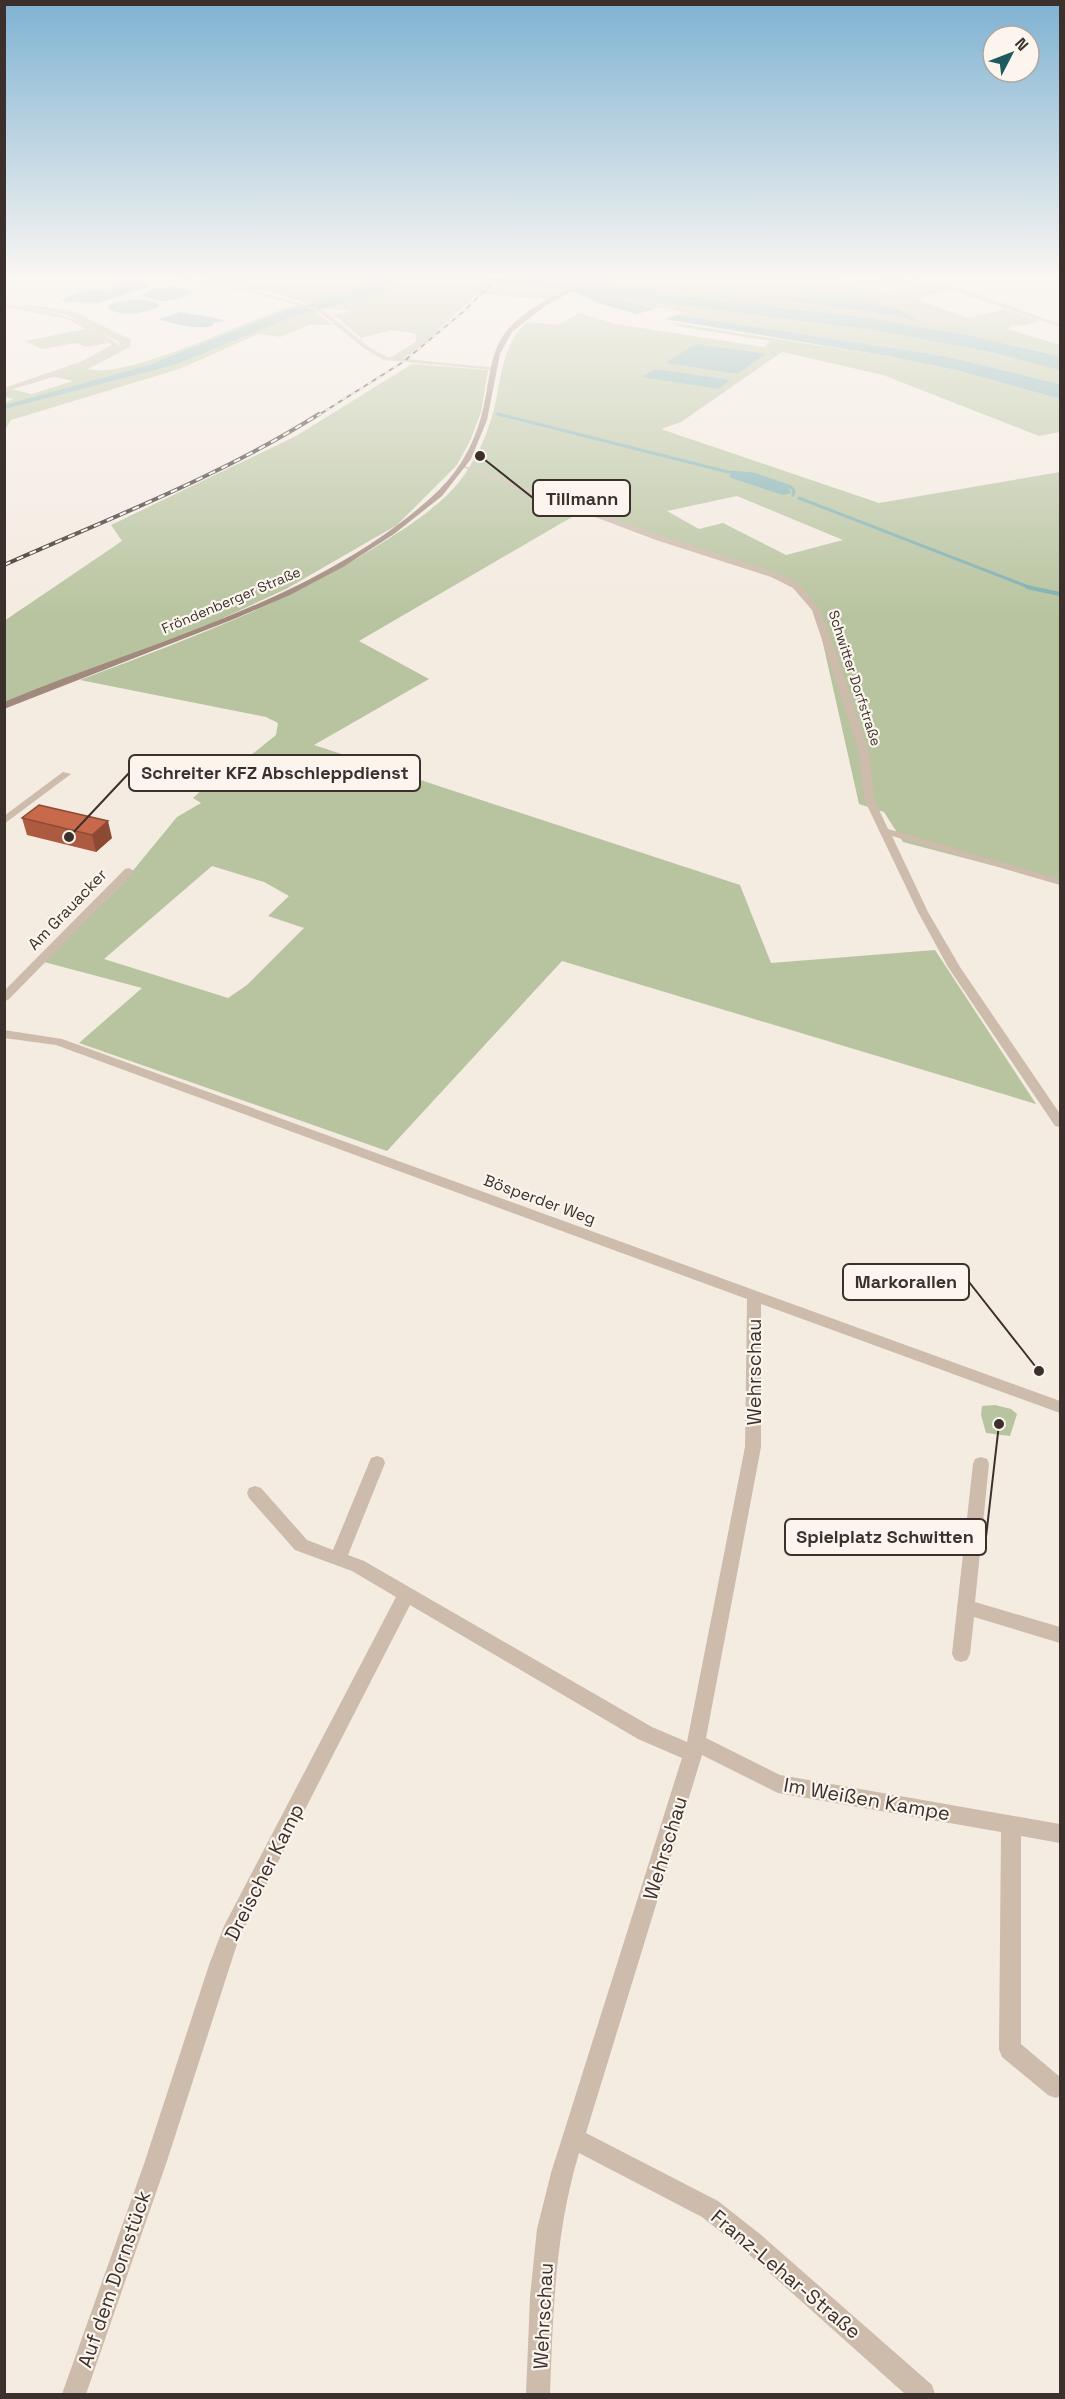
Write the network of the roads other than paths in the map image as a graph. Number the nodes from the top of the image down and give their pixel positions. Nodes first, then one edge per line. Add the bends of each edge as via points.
1 (491, 390) edge
2 (464, 466) junction
3 (4, 706) edge
4 (66, 774) dead end
5 (4, 821) edge
6 (885, 831) junction
7 (129, 871) dead end
8 (1060, 882) edge
9 (4, 998) edge
10 (4, 1034) edge
11 (1060, 1123) edge
12 (754, 1294) junction
13 (1060, 1407) edge
14 (377, 1463) dead end
15 (981, 1464) dead end
16 (255, 1493) dead end
17 (338, 1559) junction
18 (407, 1594) junction
19 (966, 1607) junction
20 (1060, 1635) edge
21 (961, 1654) dead end
22 (694, 1748) junction
23 (1011, 1825) junction
24 (1060, 1833) edge
25 (1056, 2087) dead end
26 (573, 2138) junction
27 (155, 2164) joint
28 (74, 2394) edge
29 (538, 2394) edge
30 (923, 2394) edge

1 - 2 main road, Fröndenberger Straße via 479,439
2 - 3 main road, Fröndenberger Straße via 441,492 397,529 294,590 212,627
2 - 6 street, Schwitter Dorfstraße via 796,586 816,609 835,660 864,751 868,799
4 - 5 street
6 - 8 street
6 - 11 street, Schwitter Dorfstraße via 954,967
7 - 9 street, Am Grauacker
10 - 12 street, Bösperder Weg via 58,1042
12 - 13 street, Bösperder Weg
12 - 22 street, Wehrschau via 753,1447
14 - 17 street
15 - 19 street
16 - 17 street via 301,1545
17 - 18 street
18 - 22 street via 645,1732
18 - 27 street, Dreischer Kamp via 231,1932
19 - 20 street
19 - 21 street
22 - 23 street, Im Weißen Kampe via 778,1784
22 - 26 street, Wehrschau
23 - 24 street, Im Weißen Kampe
23 - 25 street via 1010,2049
26 - 29 street, Wehrschau via 549,2229
26 - 30 street, Franz-Lehar-Straße via 710,2209 769,2256
27 - 28 street, Auf dem Dornstück

